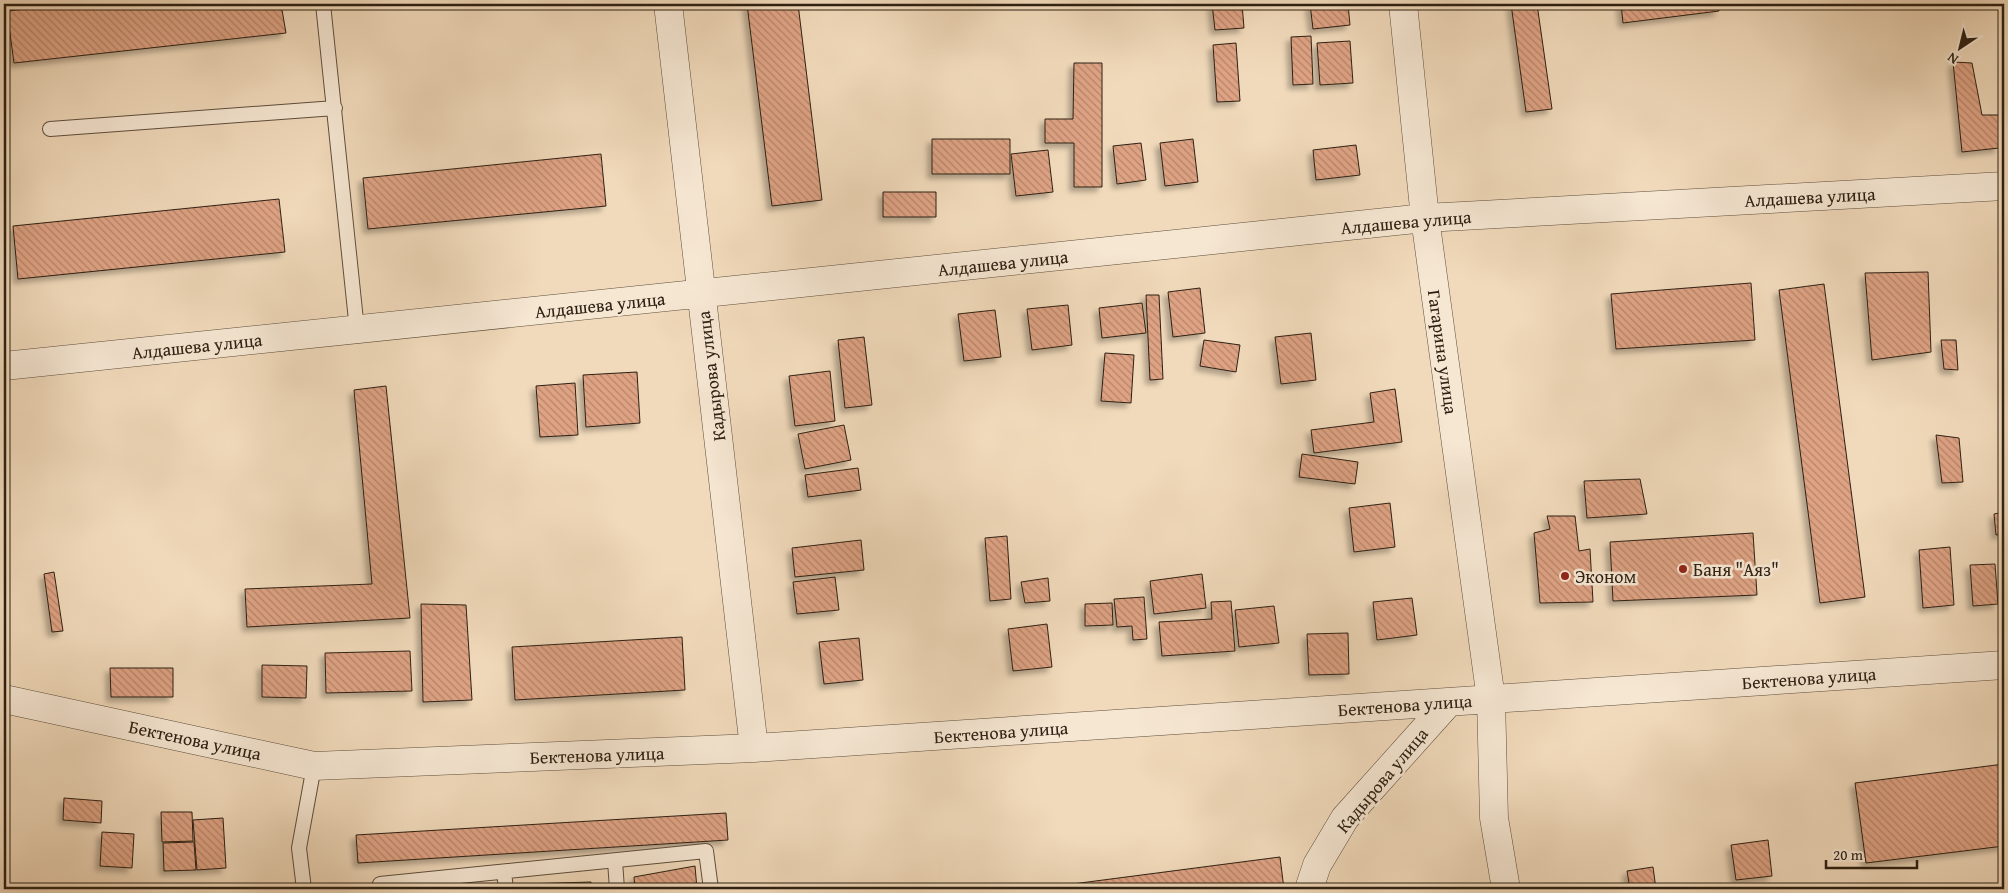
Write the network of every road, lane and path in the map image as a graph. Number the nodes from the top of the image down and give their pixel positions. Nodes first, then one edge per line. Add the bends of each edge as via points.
1 (323, 4) edge
2 (668, 4) edge
3 (1403, 4) edge
4 (335, 108) junction
5 (50, 129) dead end
6 (2004, 186) edge
7 (1425, 218) junction
8 (701, 294) junction
9 (357, 330) junction
10 (4, 366) edge
11 (2004, 665) edge
12 (4, 699) edge
13 (1491, 699) junction
14 (1449, 702) junction
15 (754, 748) junction
16 (314, 766) junction
17 (615, 861) junction
18 (504, 872) junction
19 (304, 889) edge
20 (381, 889) edge
21 (506, 889) edge
22 (617, 889) edge
23 (711, 889) edge
24 (1309, 889) edge
25 (1506, 889) edge

1 - 4 lane
2 - 8 street, Кадырова улица
3 - 7 street, Гагарина улица
4 - 5 lane
4 - 9 lane
6 - 7 street, Алдашева улица
7 - 8 street, Алдашева улица
7 - 13 street, Гагарина улица
8 - 9 street, Алдашева улица
8 - 15 street, Кадырова улица
9 - 10 street, Алдашева улица
11 - 13 street, Бектенова улица
12 - 16 street, Бектенова улица
13 - 14 street, Бектенова улица
13 - 25 street, Гагарина улица via 1494,818
14 - 15 street, Бектенова улица
14 - 24 street, Кадырова улица via 1345,818 1317,865
15 - 16 street, Бектенова улица
16 - 19 lane via 299,848
17 - 18 lane
17 - 22 lane
17 - 23 lane via 706,851
18 - 20 lane via 380,884
18 - 21 lane

